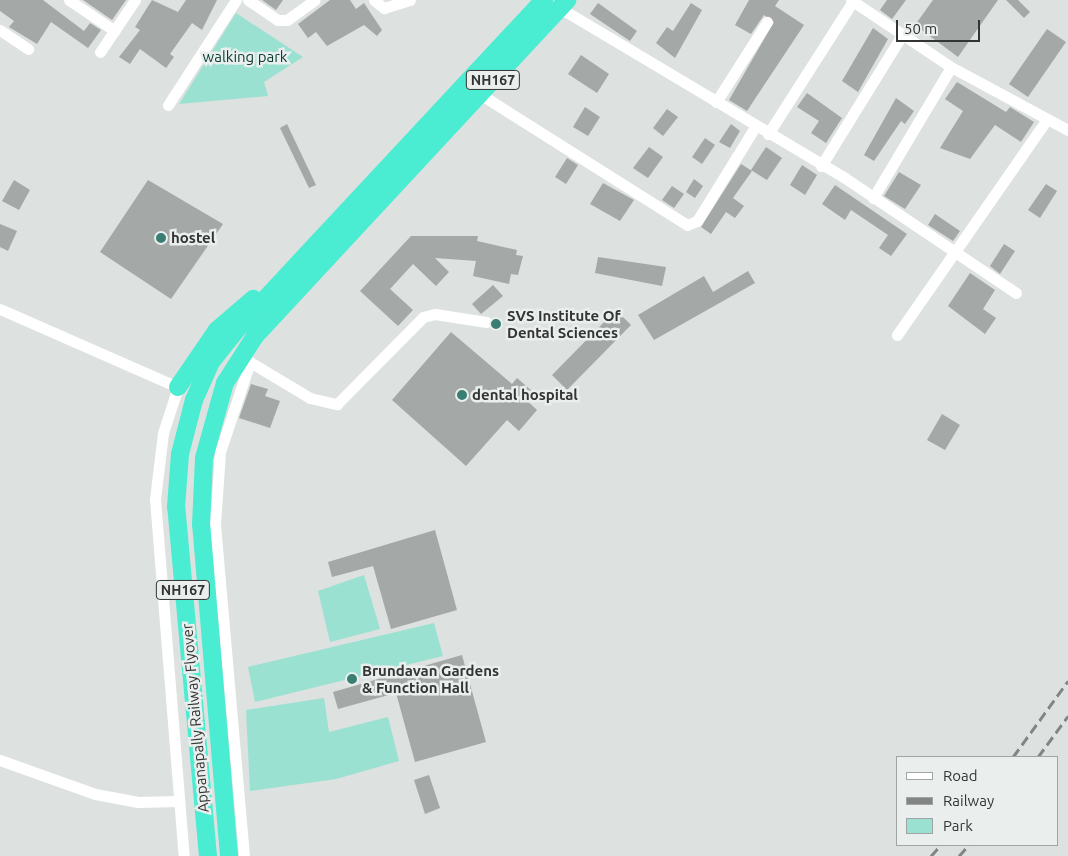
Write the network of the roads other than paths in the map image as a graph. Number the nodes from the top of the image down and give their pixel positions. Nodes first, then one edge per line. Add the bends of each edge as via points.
1 (69, 0) edge
2 (135, 0) edge
3 (236, 0) edge
4 (248, 0) edge
5 (315, 0) edge
6 (374, 0) edge
7 (410, 0) edge
8 (852, 0) edge
9 (557, 2) edge
10 (767, 22) dead end
11 (0, 30) edge
12 (115, 31) junction
13 (903, 33) junction
14 (28, 49) dead end
15 (100, 52) dead end
16 (952, 67) junction
17 (480, 94) junction
18 (716, 102) junction
19 (168, 105) dead end
20 (1047, 119) junction
21 (755, 127) junction
22 (1068, 130) edge
23 (768, 134) junction
24 (414, 153) junction
25 (821, 166) junction
26 (376, 194) junction
27 (873, 198) junction
28 (956, 254) junction
29 (281, 281) junction
30 (294, 293) junction
31 (1016, 293) dead end
32 (0, 309) edge
33 (486, 322) dead end
34 (897, 334) dead end
35 (250, 362) junction
36 (178, 387) junction
37 (0, 760) edge
38 (179, 801) junction
39 (184, 856) edge
40 (208, 856) edge
41 (229, 856) edge
42 (244, 856) edge

1 - 12 street
2 - 12 street
3 - 19 street
4 - 5 street via 278,20 288,20
6 - 7 street via 384,8
8 - 13 street
8 - 23 street
9 - 17 highway, NH167
9 - 18 street
9 - 24 highway, NH167
10 - 18 street
11 - 14 street
12 - 15 street
13 - 16 street
13 - 25 street
16 - 20 street
16 - 27 street
17 - 21 street via 688,225 697,221
17 - 24 highway, NH167
18 - 21 street
20 - 22 street
20 - 28 street
21 - 23 street
23 - 25 street
24 - 26 highway, NH167
25 - 27 street
26 - 29 highway, NH167
26 - 30 highway, NH167
27 - 28 street
28 - 31 street
28 - 34 street
29 - 36 highway via 217,330
29 - 40 highway, Appanapally Railway Flyover / NH167 via 224,345 204,375 185,426 176,507
30 - 35 highway
30 - 41 highway, Appanapally Railway Flyover / NH167 via 240,355 225,383 204,458 201,525
32 - 36 street
33 - 35 street via 434,314 423,318 337,404 310,398
35 - 42 street via 220,452 215,524
36 - 38 street via 163,433 155,499
37 - 38 street via 95,794 138,802
38 - 39 street

